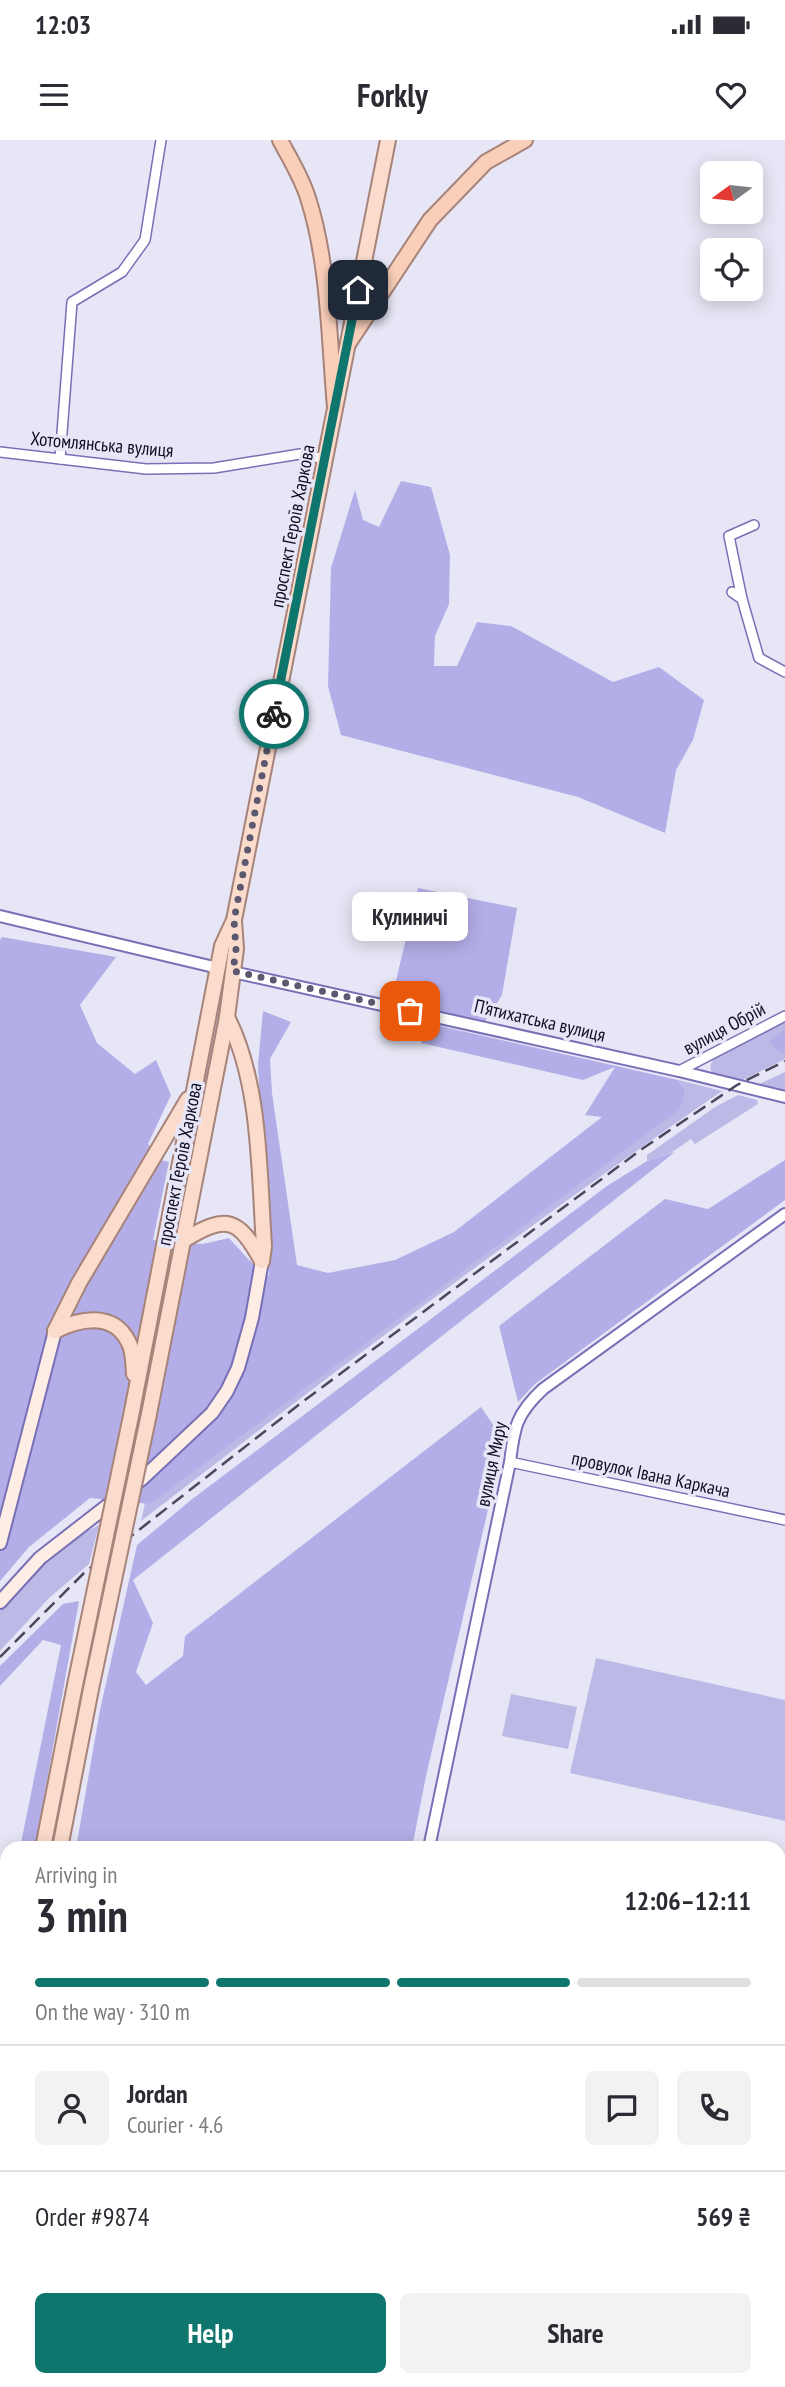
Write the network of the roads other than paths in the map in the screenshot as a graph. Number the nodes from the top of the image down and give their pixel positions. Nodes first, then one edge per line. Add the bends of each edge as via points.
1 (161, 140) edge
2 (280, 140) edge
3 (388, 140) edge
4 (525, 140) edge
5 (348, 344) junction
6 (335, 407) junction
7 (0, 452) edge
8 (60, 459) junction
9 (325, 459) junction
10 (754, 525) dead end
11 (732, 592) dead end
12 (742, 599) junction
13 (785, 672) edge
14 (0, 916) edge
15 (234, 920) junction
16 (218, 968) junction
17 (233, 971) junction
18 (785, 1016) edge
19 (226, 1017) junction
20 (679, 1071) junction
21 (192, 1092) junction
22 (785, 1097) edge
23 (785, 1214) edge
24 (184, 1240) junction
25 (262, 1261) junction
26 (55, 1331) junction
27 (136, 1392) junction
28 (510, 1462) junction
29 (785, 1520) edge
30 (0, 1543) edge
31 (0, 1602) edge
32 (44, 1841) edge
33 (61, 1841) edge
34 (430, 1841) edge

1 - 8 street via 145,240 122,272 72,302
2 - 6 highway via 308,197 315,224
3 - 5 main road, проспект Героїв Харкова
4 - 5 highway via 486,162 430,220
5 - 6 main road, проспект Героїв Харкова
6 - 9 main road, проспект Героїв Харкова
7 - 8 street, Хотомлянська вулиця
8 - 9 street, Хотомлянська вулиця via 146,469 214,468 300,454
9 - 15 main road, проспект Героїв Харкова
10 - 12 street via 729,536
11 - 12 street
12 - 13 street via 759,658
14 - 16 street, П’ятихатська вулиця
15 - 16 main road, проспект Героїв Харкова
15 - 17 main road, проспект Героїв Харкова
16 - 17 main road, П’ятихатська вулиця
16 - 21 main road, проспект Героїв Харкова
17 - 19 main road, проспект Героїв Харкова
17 - 20 street, П’ятихатська вулиця
18 - 20 street, вулиця Обрій
19 - 24 main road, проспект Героїв Харкова
19 - 25 main road via 243,1052 252,1109
20 - 22 street, П’ятихатська вулиця
21 - 26 main road
21 - 27 main road, проспект Героїв Харкова
23 - 28 street, вулиця Миру via 542,1389 526,1404 515,1424
24 - 25 main road via 215,1224 231,1225 248,1235
24 - 33 main road, проспект Героїв Харкова, bridge
25 - 31 main road via 238,1368 212,1413 143,1478 40,1558
26 - 27 main road via 70,1323 107,1321 128,1340
26 - 30 main road
27 - 32 main road, проспект Героїв Харкова, bridge
28 - 29 street, провулок Івана Каркача
28 - 34 street, вулиця Миру

